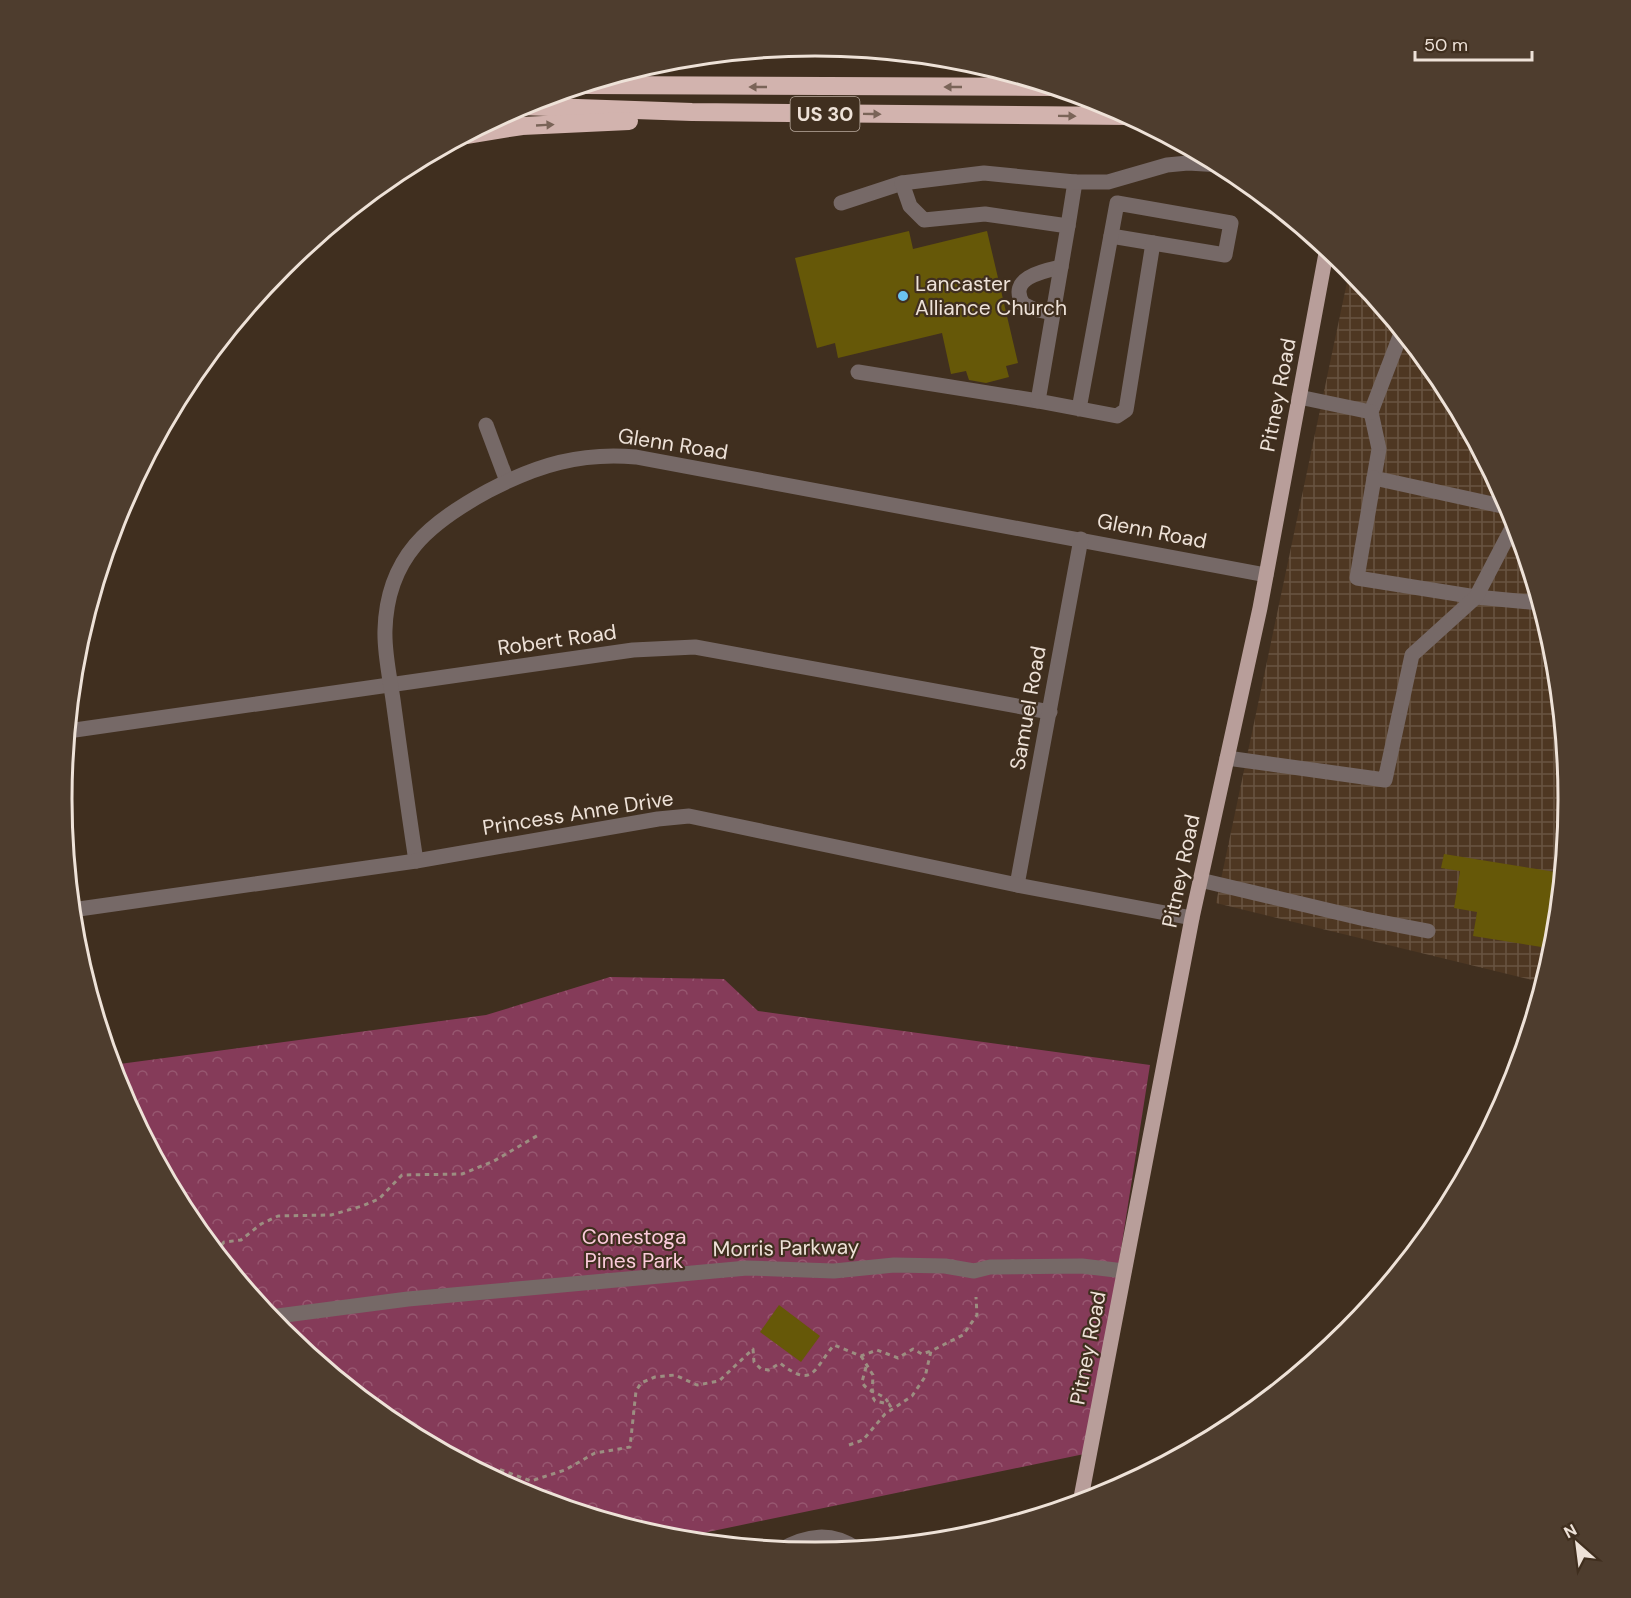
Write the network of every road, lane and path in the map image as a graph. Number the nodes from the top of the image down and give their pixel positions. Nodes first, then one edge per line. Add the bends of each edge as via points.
1 (610, 85) edge
2 (1027, 87) edge
3 (545, 107) edge
4 (828, 114) junction
5 (1108, 116) edge
6 (487, 132) edge
7 (1201, 164) edge
8 (1122, 179) junction
9 (1075, 182) junction
10 (902, 183) junction
11 (842, 203) dead end
12 (1117, 203) junction
13 (1068, 226) junction
14 (1111, 236) junction
15 (1153, 243) junction
16 (1325, 258) edge
17 (1061, 267) junction
18 (1053, 313) junction
19 (1399, 339) edge
20 (858, 372) dead end
21 (1299, 398) junction
22 (1038, 401) junction
23 (1080, 409) junction
24 (1371, 412) junction
25 (486, 425) dead end
26 (1374, 478) junction
27 (507, 481) junction
28 (1499, 507) edge
29 (1509, 533) edge
30 (1081, 539) junction
31 (1266, 575) junction
32 (1476, 597) junction
33 (1532, 600) edge
34 (392, 685) junction
35 (1050, 712) junction
36 (76, 730) edge
37 (1227, 758) junction
38 (416, 861) junction
39 (1200, 880) junction
40 (1017, 885) junction
41 (80, 909) edge
42 (1192, 918) junction
43 (1428, 931) dead end
44 (540, 1134) dead end
45 (221, 1245) edge
46 (1124, 1270) junction
47 (976, 1297) dead end
48 (281, 1316) edge
49 (931, 1352) junction
50 (861, 1356) junction
51 (866, 1365) junction
52 (872, 1390) junction
53 (889, 1404) junction
54 (892, 1409) junction
55 (849, 1445) dead end
56 (497, 1470) edge
57 (1082, 1493) edge
58 (847, 1541) edge
59 (797, 1542) edge

2 -> 1 highway, US 30
3 - 4 highway, US 30
4 -> 5 highway, US 30
6 -> 4 highway via 547,124
7 - 8 street via 1167,165
8 - 9 street
8 - 12 street
9 - 10 street via 984,172
9 - 13 street
10 - 11 street
10 - 13 street via 909,206 924,220 985,214
12 - 14 street
12 - 15 street via 1231,223 1225,255
13 - 17 street
14 - 15 street
14 - 23 street
15 - 23 street via 1126,410 1116,416
16 - 21 main road, Pitney Road
17 - 18 street
17 - 18 street via 1033,274 1020,288 1023,304
18 - 22 street
19 - 24 street
20 - 22 street
21 - 24 street
21 - 31 main road, Pitney Road
22 - 23 street
24 - 26 street via 1379,449
25 - 27 street
26 - 28 street
26 - 32 street via 1357,578
27 - 30 street, Glenn Road via 564,460 607,454
27 - 34 street, Glenn Road via 437,522 418,541 399,570 391,591 385,632
29 - 32 street
30 - 31 street, Glenn Road
30 - 35 street, Samuel Road
31 - 37 main road, Pitney Road
32 - 33 street
32 - 37 street via 1412,656 1385,780
34 - 35 street, Robert Road via 633,650 695,647
34 - 36 street, Robert Road
34 - 38 street, Glenn Road
35 - 40 street, Samuel Road
37 - 39 main road, Pitney Road
38 - 40 street, Princess Anne Drive via 689,816
38 - 41 street, Princess Anne Drive
39 - 42 main road, Pitney Road
39 - 43 street
40 - 42 street, Princess Anne Drive
42 - 46 main road, Pitney Road
44 - 45 path via 494,1161 462,1174 402,1175 380,1199 347,1212 279,1216 241,1240
46 - 48 street, Morris Parkway via 1082,1266 974,1271 894,1265 834,1271 747,1268 408,1299
46 - 57 main road, Pitney Road
47 - 49 path via 977,1315 963,1335
49 - 50 path via 922,1354 912,1349 898,1358 877,1350
49 - 54 path via 931,1361 916,1391
50 - 51 path
50 - 56 path via 834,1345 821,1366 810,1375 801,1376 780,1363 761,1370 754,1362 753,1349 727,1377 711,1384 690,1385 675,1376 648,1378 636,1391 630,1447 595,1453 565,1470 531,1481
51 - 52 path via 873,1375
51 - 52 path via 862,1382
52 - 53 path
52 - 53 path via 875,1401
53 - 54 path
54 - 55 path via 863,1440
58 - 59 street via 808,1536

